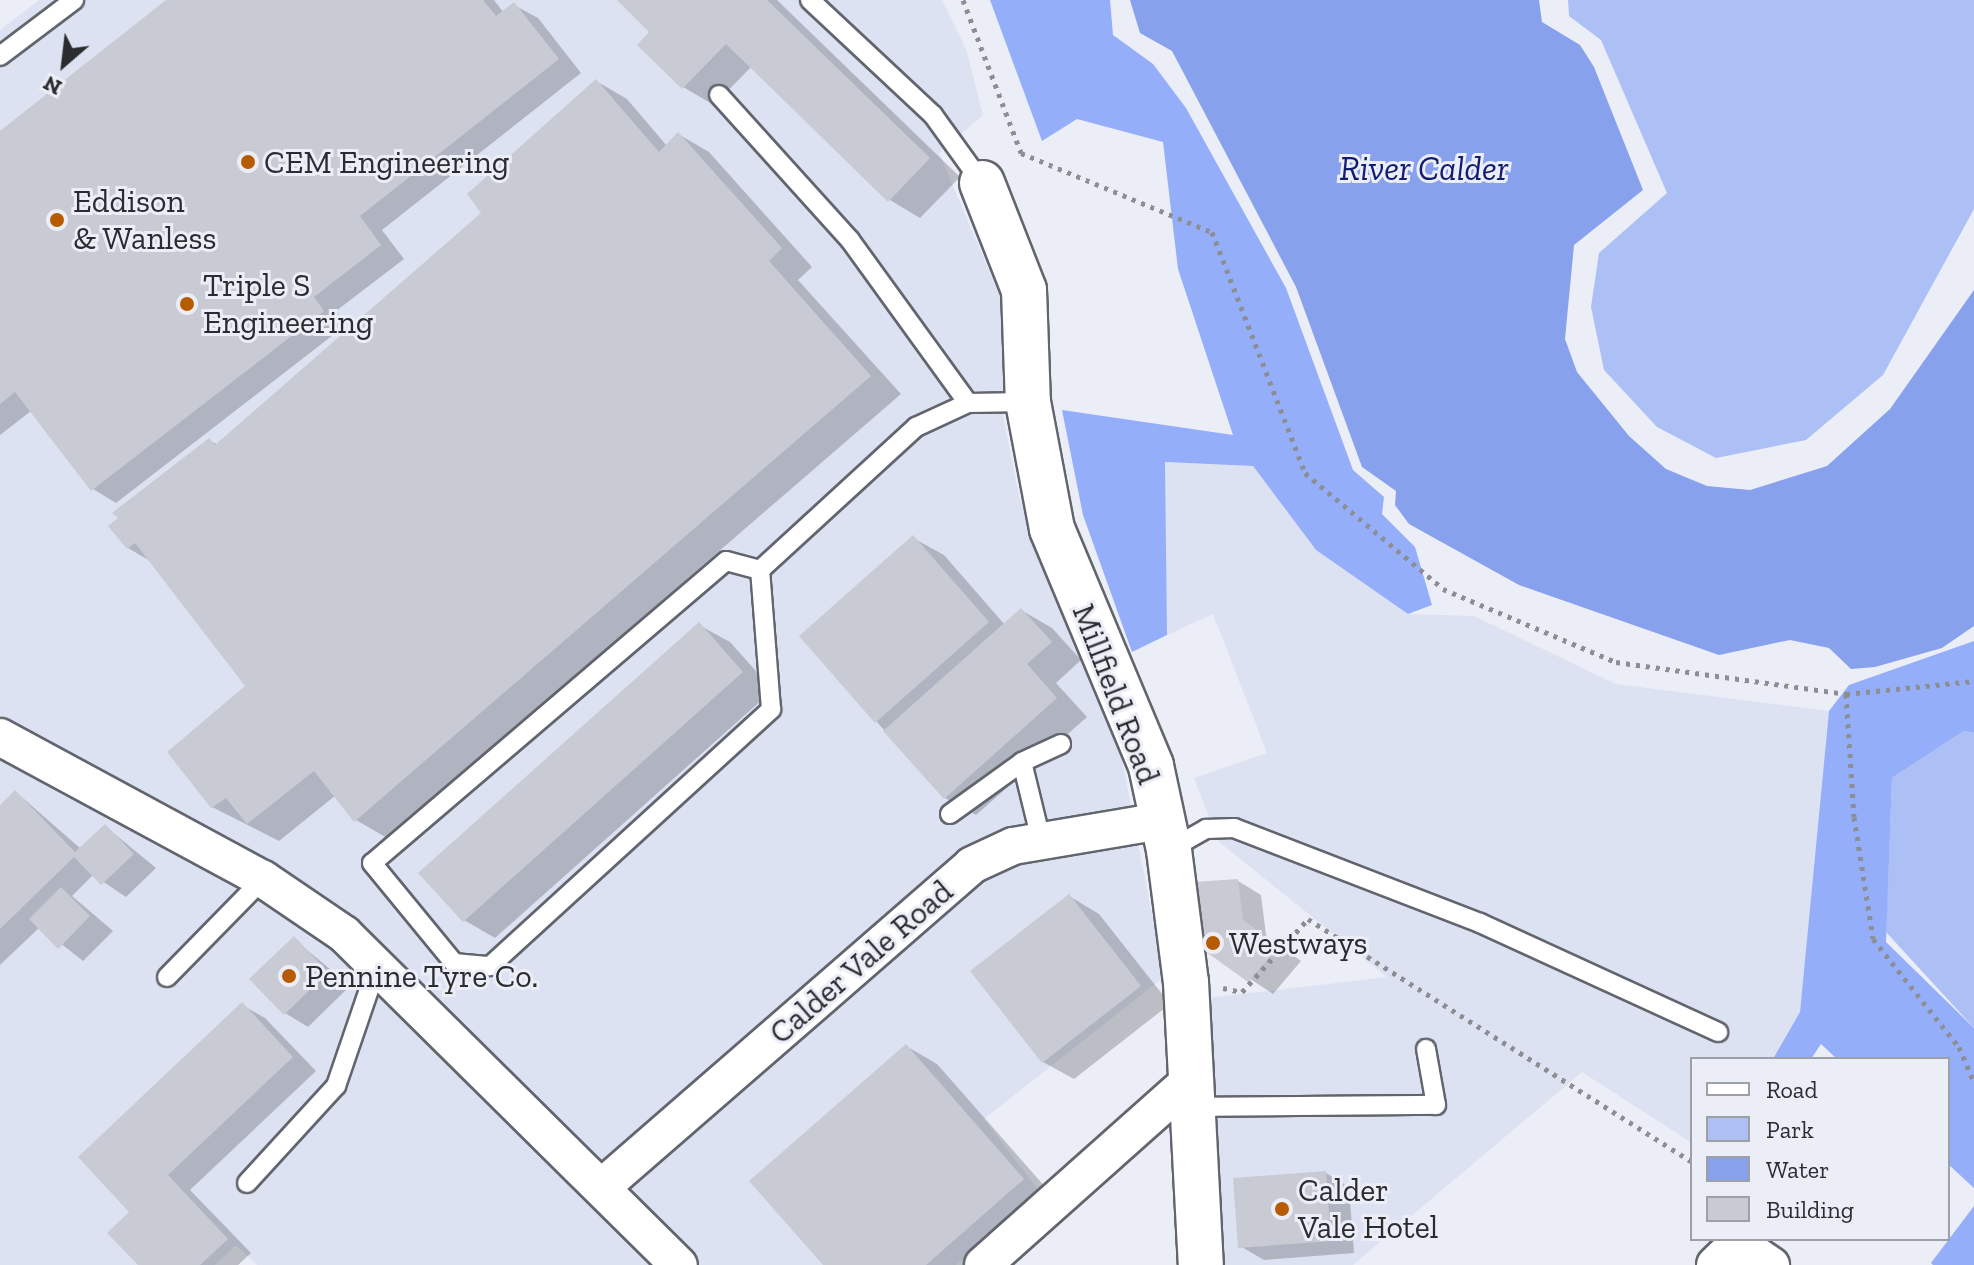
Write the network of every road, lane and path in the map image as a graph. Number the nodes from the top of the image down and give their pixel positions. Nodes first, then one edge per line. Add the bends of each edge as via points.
1 (74, 0) edge
2 (810, 0) edge
3 (963, 0) edge
4 (0, 56) edge
5 (719, 95) dead end
6 (982, 183) joint
7 (1028, 402) junction
8 (968, 403) junction
9 (760, 570) junction
10 (1974, 681) edge
11 (1846, 694) junction
12 (0, 737) edge
13 (1061, 744) dead end
14 (1022, 762) junction
15 (950, 814) dead end
16 (1165, 836) junction
17 (1041, 840) junction
18 (263, 879) junction
19 (378, 963) junction
20 (167, 977) dead end
21 (1186, 982) junction
22 (1718, 1032) dead end
23 (1426, 1049) dead end
24 (1974, 1082) edge
25 (1187, 1096) junction
26 (1690, 1161) edge
27 (247, 1183) dead end
28 (602, 1187) junction
29 (679, 1265) edge
30 (983, 1265) edge
31 (1201, 1265) edge
32 (1715, 1265) edge
33 (1771, 1265) edge

1 - 4 lane
2 - 6 lane via 933,115
3 - 11 path via 1021,153 1212,232 1305,473 1443,589 1616,662
5 - 8 lane via 850,240
6 - 7 street, Millfield Road via 1024,290
7 - 8 lane
7 - 16 street, Millfield Road via 1052,529 1151,766
8 - 9 lane via 916,427
9 - 9 lane via 771,709 490,966 454,963 372,863 726,561
10 - 11 path
11 - 24 path via 1854,817 1873,939 1959,1047
12 - 18 street
13 - 14 lane
14 - 15 lane
14 - 17 lane
16 - 17 street, Calder Vale Road
16 - 21 street, Millfield Road
16 - 22 lane via 1234,828 1480,923
17 - 28 street, Calder Vale Road via 972,865
18 - 19 street
18 - 20 lane
19 - 27 lane via 336,1086
19 - 28 street
21 - 25 street, Millfield Road
21 - 26 path via 1242,992 1308,919
23 - 25 lane via 1436,1105
25 - 30 street
25 - 31 street, Millfield Road
28 - 29 street
32 - 33 street via 1738,1243

